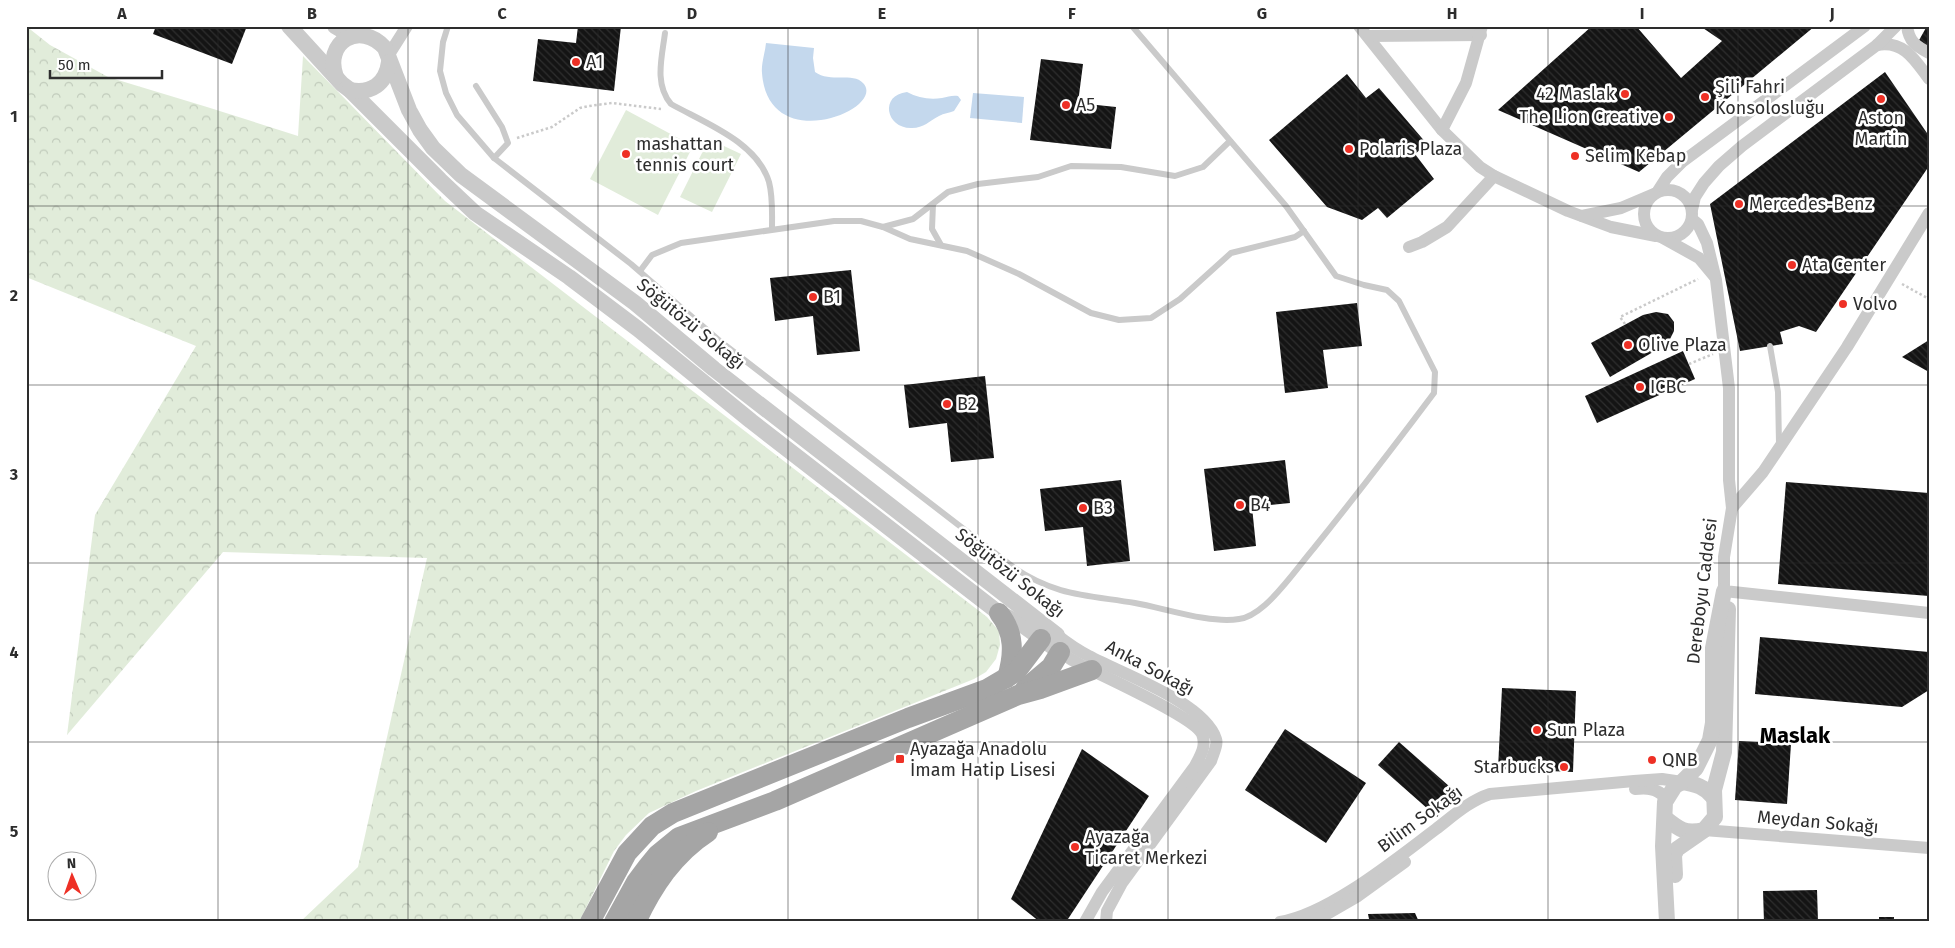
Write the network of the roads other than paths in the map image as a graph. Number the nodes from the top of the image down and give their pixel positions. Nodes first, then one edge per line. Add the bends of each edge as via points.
1 (289, 26) edge
2 (334, 26) edge
3 (407, 26) edge
4 (448, 26) edge
5 (1132, 26) edge
6 (1359, 26) edge
7 (1865, 26) edge
8 (1896, 26) edge
9 (1907, 26) edge
10 (1482, 31) edge
11 (359, 32) edge
12 (665, 34) dead end
13 (1369, 36) junction
14 (1877, 45) junction
15 (1929, 53) edge
16 (388, 59) junction
17 (336, 77) junction
18 (1929, 79) edge
19 (476, 86) dead end
20 (350, 90) junction
21 (1442, 130) junction
22 (1230, 141) junction
23 (494, 158) junction
24 (1494, 176) junction
25 (1656, 193) junction
26 (933, 204) junction
27 (1929, 213) edge
28 (1692, 214) junction
29 (1582, 216) junction
30 (883, 227) junction
31 (772, 229) junction
32 (1304, 231) junction
33 (1660, 237) junction
34 (941, 246) junction
35 (1409, 247) dead end
36 (640, 271) junction
37 (1714, 276) junction
38 (1770, 346) dead end
39 (1779, 447) junction
40 (1732, 508) junction
41 (1724, 591) junction
42 (999, 613) junction
43 (1929, 613) edge
44 (1053, 642) junction
45 (1092, 670) junction
46 (1012, 686) junction
47 (1682, 782) junction
48 (1713, 797) junction
49 (1665, 810) junction
50 (726, 820) junction
51 (1704, 830) junction
52 (1929, 848) edge
53 (590, 922) edge
54 (614, 922) edge
55 (636, 922) edge
56 (1085, 922) edge
57 (1106, 922) edge
58 (1280, 922) edge
59 (1312, 922) edge
60 (1667, 922) edge
61 (1678, 922) edge

1 - 17 street
2 - 11 street, Söğütözü Sokağı
3 - 16 street
4 - 23 lane via 440,71 446,93 456,115
5 - 22 lane
6 - 13 street
7 - 25 street via 1682,162
8 - 14 street
9 - 15 street via 1909,39
10 - 13 street
10 - 21 street via 1466,83
11 - 16 street, Söğütözü Sokağı via 379,42
11 - 17 street via 334,52 332,61
12 - 31 lane via 662,91 671,104 740,142 752,154 768,182 772,199
13 - 21 street
14 - 18 street via 1898,45
14 - 28 street via 1719,166 1695,197
16 - 20 street via 384,80 377,86 359,92
16 - 44 street, Söğütözü Sokağı via 408,110 420,130 433,148 461,175 634,303
17 - 20 street
19 - 23 lane via 502,127 508,143
20 - 42 street via 475,213 630,323
21 - 24 street via 1480,167
22 - 26 lane via 1203,167 1175,176 1121,167 1071,166 1038,177 978,184 948,192
22 - 32 lane
23 - 36 lane
24 - 29 street
24 - 35 street via 1448,227
25 - 28 street via 1679,192 1685,197
25 - 29 street via 1621,208
25 - 33 street via 1644,207 1643,216 1645,224
26 - 30 lane via 914,219
26 - 34 lane via 932,228
27 - 39 street via 1847,347
28 - 33 street via 1689,226 1678,236
28 - 37 street, Dereboyu Caddesi via 1707,244
29 - 33 street via 1610,227
30 - 31 lane via 861,221 843,221
30 - 34 lane via 910,239
31 - 36 lane via 681,243 652,255
32 - 34 lane via 1295,237 1231,253 1180,299 1151,318 1119,320 1091,313 1019,274 967,251
32 - 36 lane via 1336,276 1387,290 1399,300 1435,372 1434,393 1273,597 1249,616 1231,620 1209,619 1148,605 1068,593 1029,578 721,342
33 - 37 street via 1699,258
37 - 40 street, Dereboyu Caddesi via 1729,388
38 - 39 lane via 1778,392
39 - 40 street via 1763,472
40 - 41 street, Dereboyu Caddesi via 1724,557
41 - 43 street
41 - 47 street, Dereboyu Caddesi via 1713,648 1710,740 1696,768
41 - 48 street via 1728,606 1724,752
42 - 44 street
42 - 46 main road via 1010,628 1012,638
44 - 45 street, Anka Sokağı
44 - 46 main road via 1023,663
44 - 57 street, Anka Sokağı via 1071,647 1140,680 1196,712 1211,727 1217,741 1211,761 1122,882 1107,911
45 - 46 main road via 1040,689
45 - 56 street, Anka Sokağı via 1185,719 1201,732 1204,742 1195,766 1102,892
46 - 50 main road via 775,801
46 - 53 main road via 987,689 908,718 673,813 652,826 627,852
47 - 48 street via 1699,786
47 - 49 street, Dereboyu Caddesi via 1676,786
47 - 58 street, Bilim Sokağı via 1662,779 1490,794 1466,806 1334,900
48 - 51 street via 1715,817
49 - 51 street via 1683,831
49 - 59 street, Bilim Sokağı via 1665,797 1650,788 1496,801 1482,805 1358,896
49 - 60 street via 1663,846
50 - 54 main road via 690,831 667,845 636,882
50 - 55 main road via 704,834 672,863
51 - 52 street, Meydan Sokağı
51 - 61 street via 1677,849 1674,855

